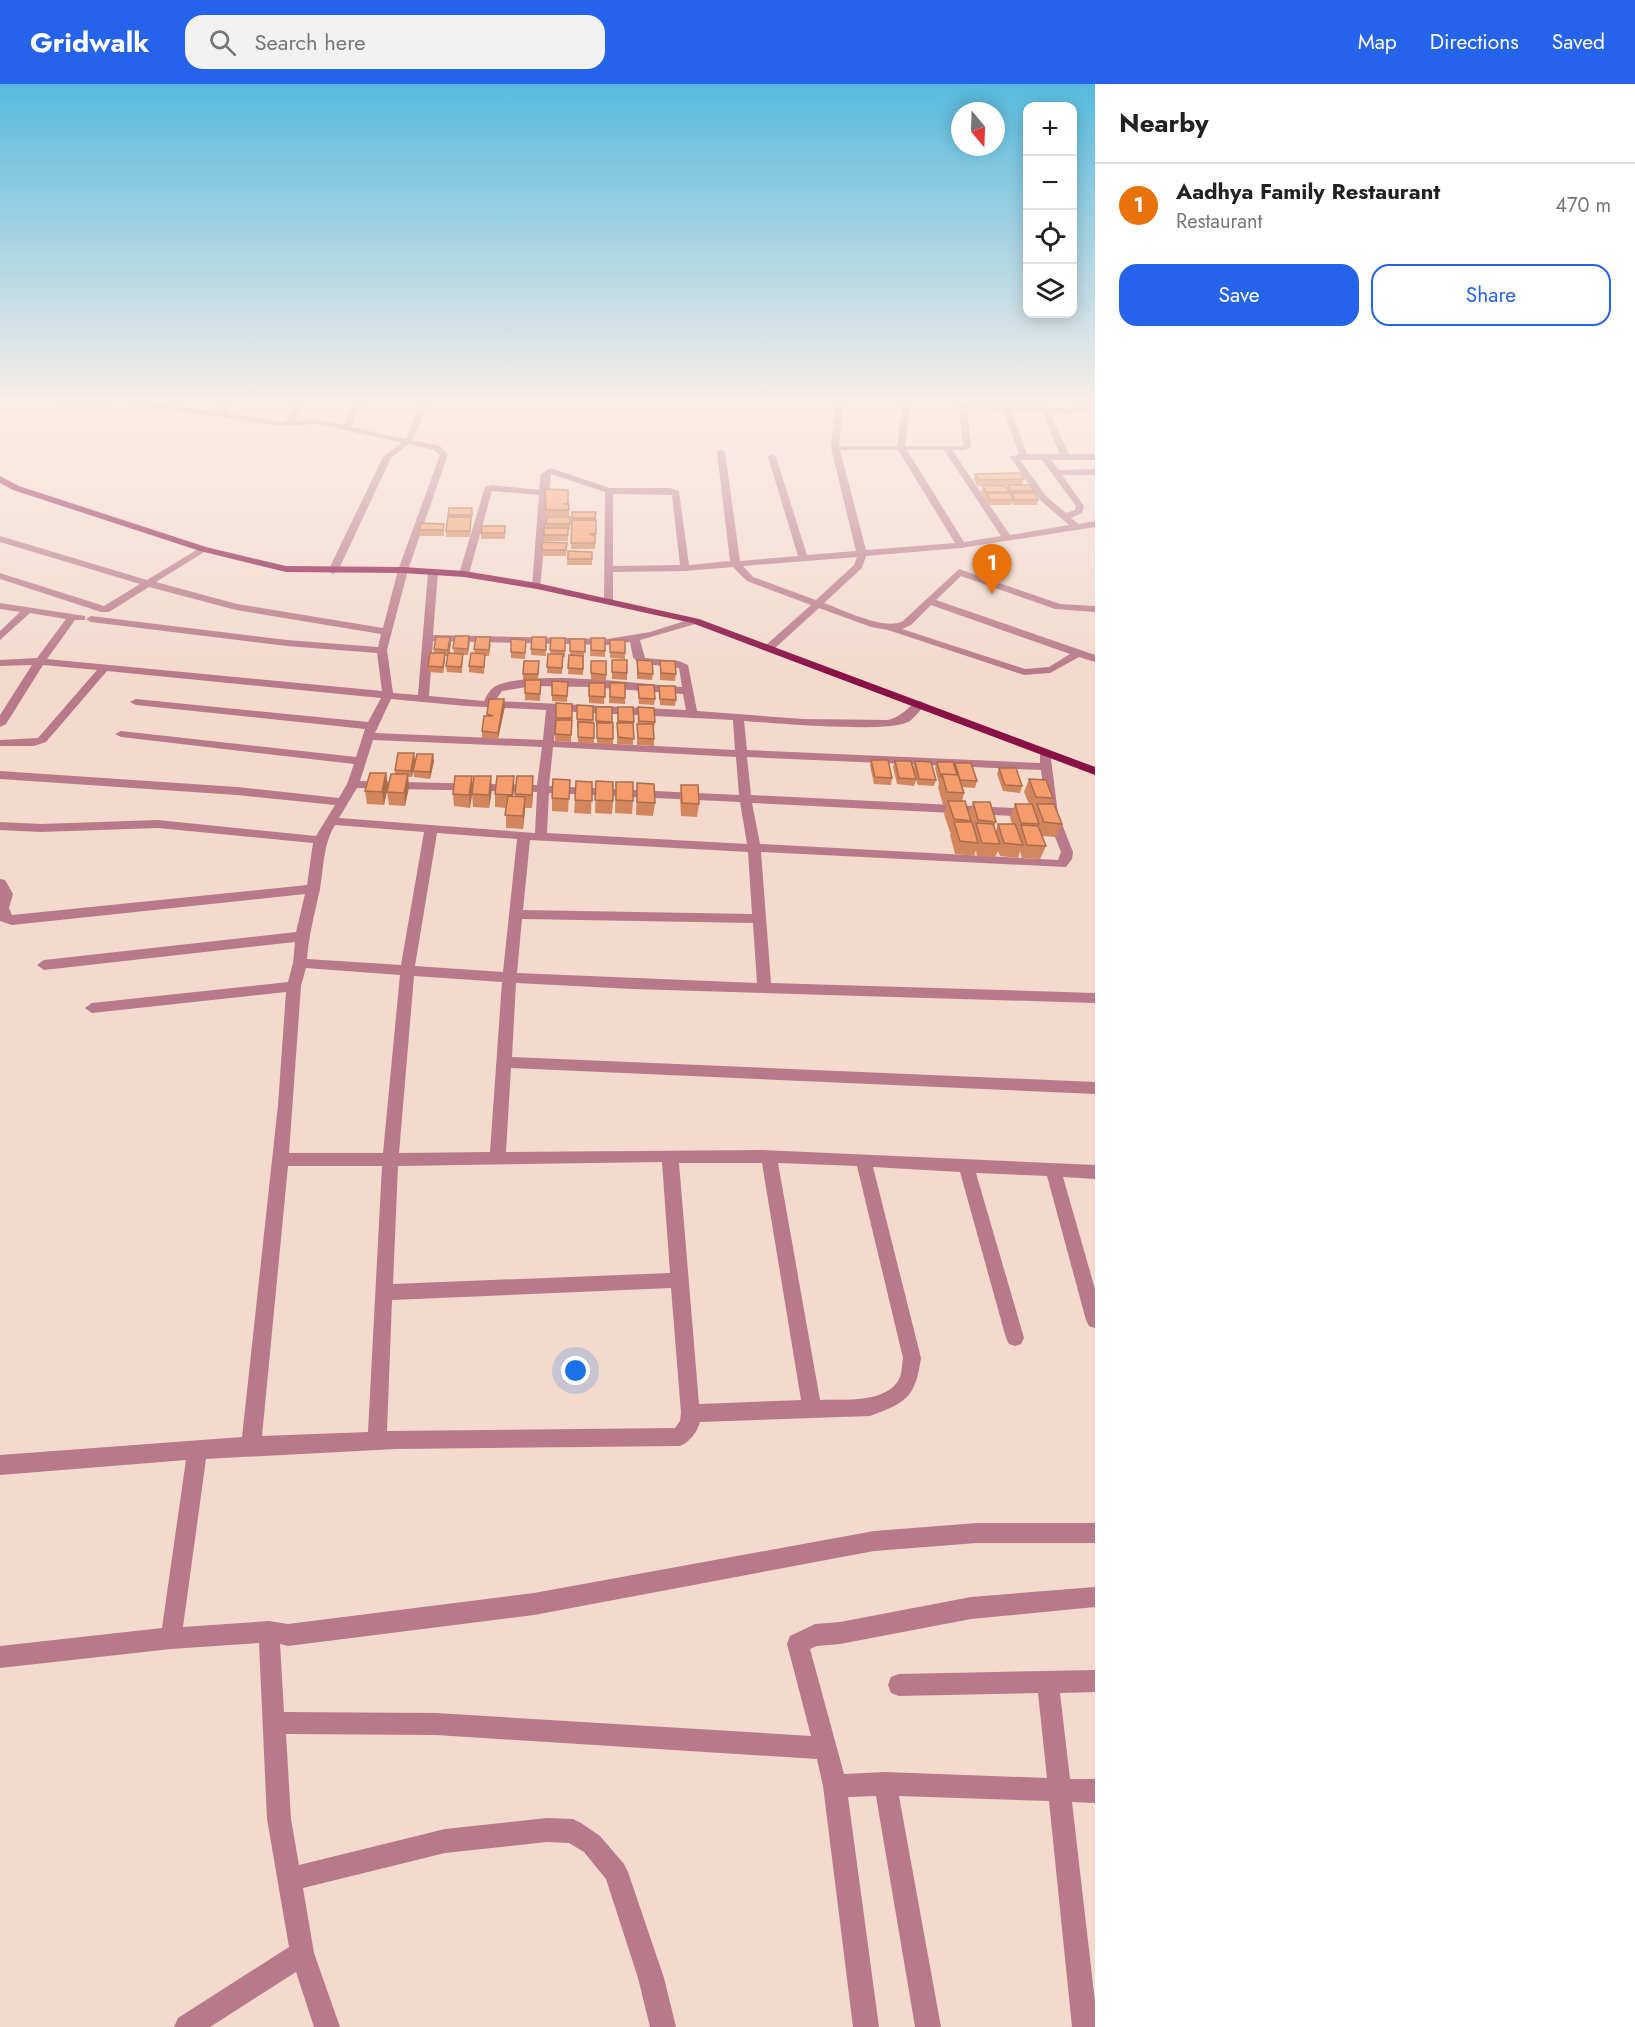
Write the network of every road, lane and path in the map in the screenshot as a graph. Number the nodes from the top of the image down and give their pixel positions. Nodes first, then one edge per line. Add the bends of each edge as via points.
1 (609, 491) edge
2 (27, 492) edge
3 (371, 492) edge
4 (430, 492) edge
5 (487, 492) edge
6 (530, 492) edge
7 (673, 492) edge
8 (727, 492) edge
9 (783, 492) edge
10 (846, 492) edge
11 (928, 492) edge
12 (976, 492) edge
13 (1038, 492) edge
14 (1070, 492) edge
15 (544, 493) joint
16 (1065, 517) junction
17 (1093, 526) edge
18 (1077, 527) junction
19 (0, 538) edge
20 (1008, 539) junction
21 (961, 545) junction
22 (203, 549) junction
23 (862, 554) junction
24 (803, 557) junction
25 (735, 563) junction
26 (685, 568) junction
27 (608, 569) junction
28 (403, 570) junction
29 (333, 571) junction
30 (433, 572) junction
31 (464, 574) junction
32 (0, 576) edge
33 (148, 583) junction
34 (537, 586) junction
35 (608, 601) junction
36 (930, 601) junction
37 (820, 604) junction
38 (0, 606) edge
39 (28, 610) junction
40 (105, 610) junction
41 (1094, 611) edge
42 (72, 617) junction
43 (91, 620) junction
44 (694, 621) junction
45 (890, 628) junction
46 (386, 632) junction
47 (0, 637) edge
48 (634, 637) junction
49 (427, 638) junction
50 (770, 647) junction
51 (382, 650) junction
52 (1078, 653) junction
53 (1095, 659) edge
54 (40, 661) junction
55 (0, 663) edge
56 (105, 667) junction
57 (689, 691) junction
58 (388, 694) junction
59 (423, 699) junction
60 (136, 702) dead end
61 (488, 704) junction
62 (920, 704) junction
63 (552, 707) junction
64 (692, 714) junction
65 (738, 718) junction
66 (0, 724) edge
67 (371, 731) junction
68 (121, 734) dead end
69 (0, 743) edge
70 (547, 743) junction
71 (1044, 751) junction
72 (741, 754) junction
73 (362, 761) junction
74 (1045, 767) junction
75 (1095, 771) edge
76 (0, 775) edge
77 (353, 784) junction
78 (543, 789) junction
79 (745, 797) junction
80 (343, 802) junction
81 (1052, 814) junction
82 (331, 821) junction
83 (0, 826) edge
84 (431, 828) junction
85 (524, 836) junction
86 (542, 837) junction
87 (320, 840) junction
88 (754, 849) junction
89 (0, 883) edge
90 (313, 889) junction
91 (516, 914) junction
92 (759, 919) junction
93 (302, 936) junction
94 (300, 963) junction
95 (44, 966) dead end
96 (407, 971) junction
97 (509, 978) junction
98 (294, 986) junction
99 (764, 987) junction
100 (1095, 998) edge
101 (92, 1008) dead end
102 (504, 1062) junction
103 (1095, 1088) edge
104 (670, 1156) junction
105 (498, 1157) junction
106 (769, 1158) junction
107 (279, 1159) junction
108 (390, 1161) junction
109 (864, 1162) junction
110 (966, 1166) junction
111 (1053, 1170) junction
112 (1095, 1172) edge
113 (680, 1280) junction
114 (386, 1292) junction
115 (1095, 1320) edge
116 (1015, 1338) dead end
117 (812, 1409) junction
118 (690, 1413) junction
119 (377, 1441) junction
120 (251, 1446) junction
121 (197, 1450) junction
122 (0, 1465) edge
123 (1095, 1533) edge
124 (1095, 1597) edge
125 (269, 1632) junction
126 (171, 1638) junction
127 (0, 1657) edge
128 (1095, 1681) edge
129 (1047, 1682) junction
130 (899, 1685) dead end
131 (273, 1723) junction
132 (826, 1748) junction
133 (885, 1784) junction
134 (835, 1786) junction
135 (1060, 1790) junction
136 (1095, 1791) edge
137 (290, 1879) junction
138 (302, 1953) junction
139 (187, 2027) edge
140 (327, 2027) edge
141 (663, 2027) edge
142 (866, 2027) edge
143 (928, 2027) edge
144 (1085, 2027) edge

1 - 27 street
2 - 22 main road
3 - 29 street
4 - 28 street
5 - 31 street
6 - 15 street
7 - 26 street
8 - 25 street
9 - 24 street
10 - 23 street
11 - 21 street
12 - 20 street
13 - 16 street
14 - 16 street via 1080,506 1079,511
15 - 34 street
16 - 18 street
17 - 18 street
18 - 20 street
19 - 33 street
20 - 21 street
21 - 23 street
22 - 29 main road via 286,569
22 - 33 street
23 - 24 street
23 - 37 street via 859,566
24 - 25 street
25 - 26 street
25 - 37 street via 750,579
26 - 27 street
27 - 35 street
28 - 29 main road
28 - 30 main road
28 - 46 street
30 - 31 main road
30 - 49 street
31 - 34 main road
32 - 40 street
33 - 40 street
33 - 46 street via 236,607
34 - 35 main road
35 - 44 main road
36 - 41 street via 959,572 1059,607
36 - 45 street via 903,626
36 - 52 street
37 - 45 street
37 - 50 street
38 - 39 street
39 - 42 street
39 - 47 street
40 - 43 street
42 - 43 street
42 - 54 street
43 - 51 street
44 - 48 street
44 - 50 main road
45 - 52 street via 1037,674 1057,668
46 - 51 street
48 - 49 street via 608,642
48 - 57 street via 642,661 679,663 684,668
49 - 59 street
50 - 62 main road
51 - 58 street
52 - 53 street
54 - 55 street
54 - 56 street
54 - 66 street
56 - 58 street
56 - 69 street via 42,740
57 - 61 street via 528,683 496,690
57 - 64 street
58 - 59 street
58 - 67 street
59 - 61 street
60 - 67 street
61 - 63 street
62 - 65 street via 905,719 888,723
62 - 71 main road
63 - 64 street
63 - 70 street
64 - 65 street
65 - 72 street
67 - 70 street
67 - 73 street
68 - 73 street
70 - 72 street
70 - 78 street
71 - 74 street
71 - 75 main road
72 - 74 street
72 - 79 street
73 - 77 street
74 - 81 street
76 - 80 street
77 - 78 street
77 - 80 street
78 - 79 street
78 - 86 street
79 - 81 street
79 - 88 street
80 - 82 street
81 - 88 street via 1067,852 1061,864
82 - 84 street
82 - 87 street
83 - 87 street via 158,824
84 - 85 street
84 - 96 street
85 - 86 street
85 - 91 street
86 - 88 street
87 - 90 street
88 - 92 street
89 - 90 street via 6,894 4,918 12,920
90 - 93 street
91 - 92 street
91 - 97 street
92 - 99 street
93 - 94 street
93 - 95 street
94 - 96 street
94 - 98 street
96 - 97 street
96 - 108 street
97 - 99 street
97 - 102 street
98 - 101 street
98 - 107 street
99 - 100 street
102 - 103 street
102 - 105 street
104 - 105 street
104 - 106 street
104 - 113 street
105 - 108 street
106 - 109 street
106 - 117 street
107 - 108 street
107 - 120 street
108 - 114 street
109 - 110 street
109 - 117 street via 912,1359 908,1383 889,1400 870,1407
110 - 111 street
110 - 116 street
111 - 112 street
111 - 115 street
113 - 114 street
113 - 118 street
114 - 119 street
117 - 118 street
118 - 119 street via 690,1424 680,1437
119 - 120 street
120 - 121 street
121 - 122 street
121 - 126 street
123 - 125 street via 978,1533 874,1541 534,1604 288,1635
124 - 132 street via 971,1608 815,1635 798,1644
125 - 126 street
125 - 131 street
126 - 127 street
128 - 129 street
129 - 130 street
129 - 135 street
131 - 132 street via 436,1724
131 - 137 street via 279,1819
132 - 134 street
133 - 134 street
133 - 135 street
133 - 143 street
134 - 142 street
135 - 136 street
135 - 144 street
137 - 138 street
137 - 141 street via 445,1841 547,1830 573,1831 592,1844 616,1872
138 - 139 street
138 - 140 street

